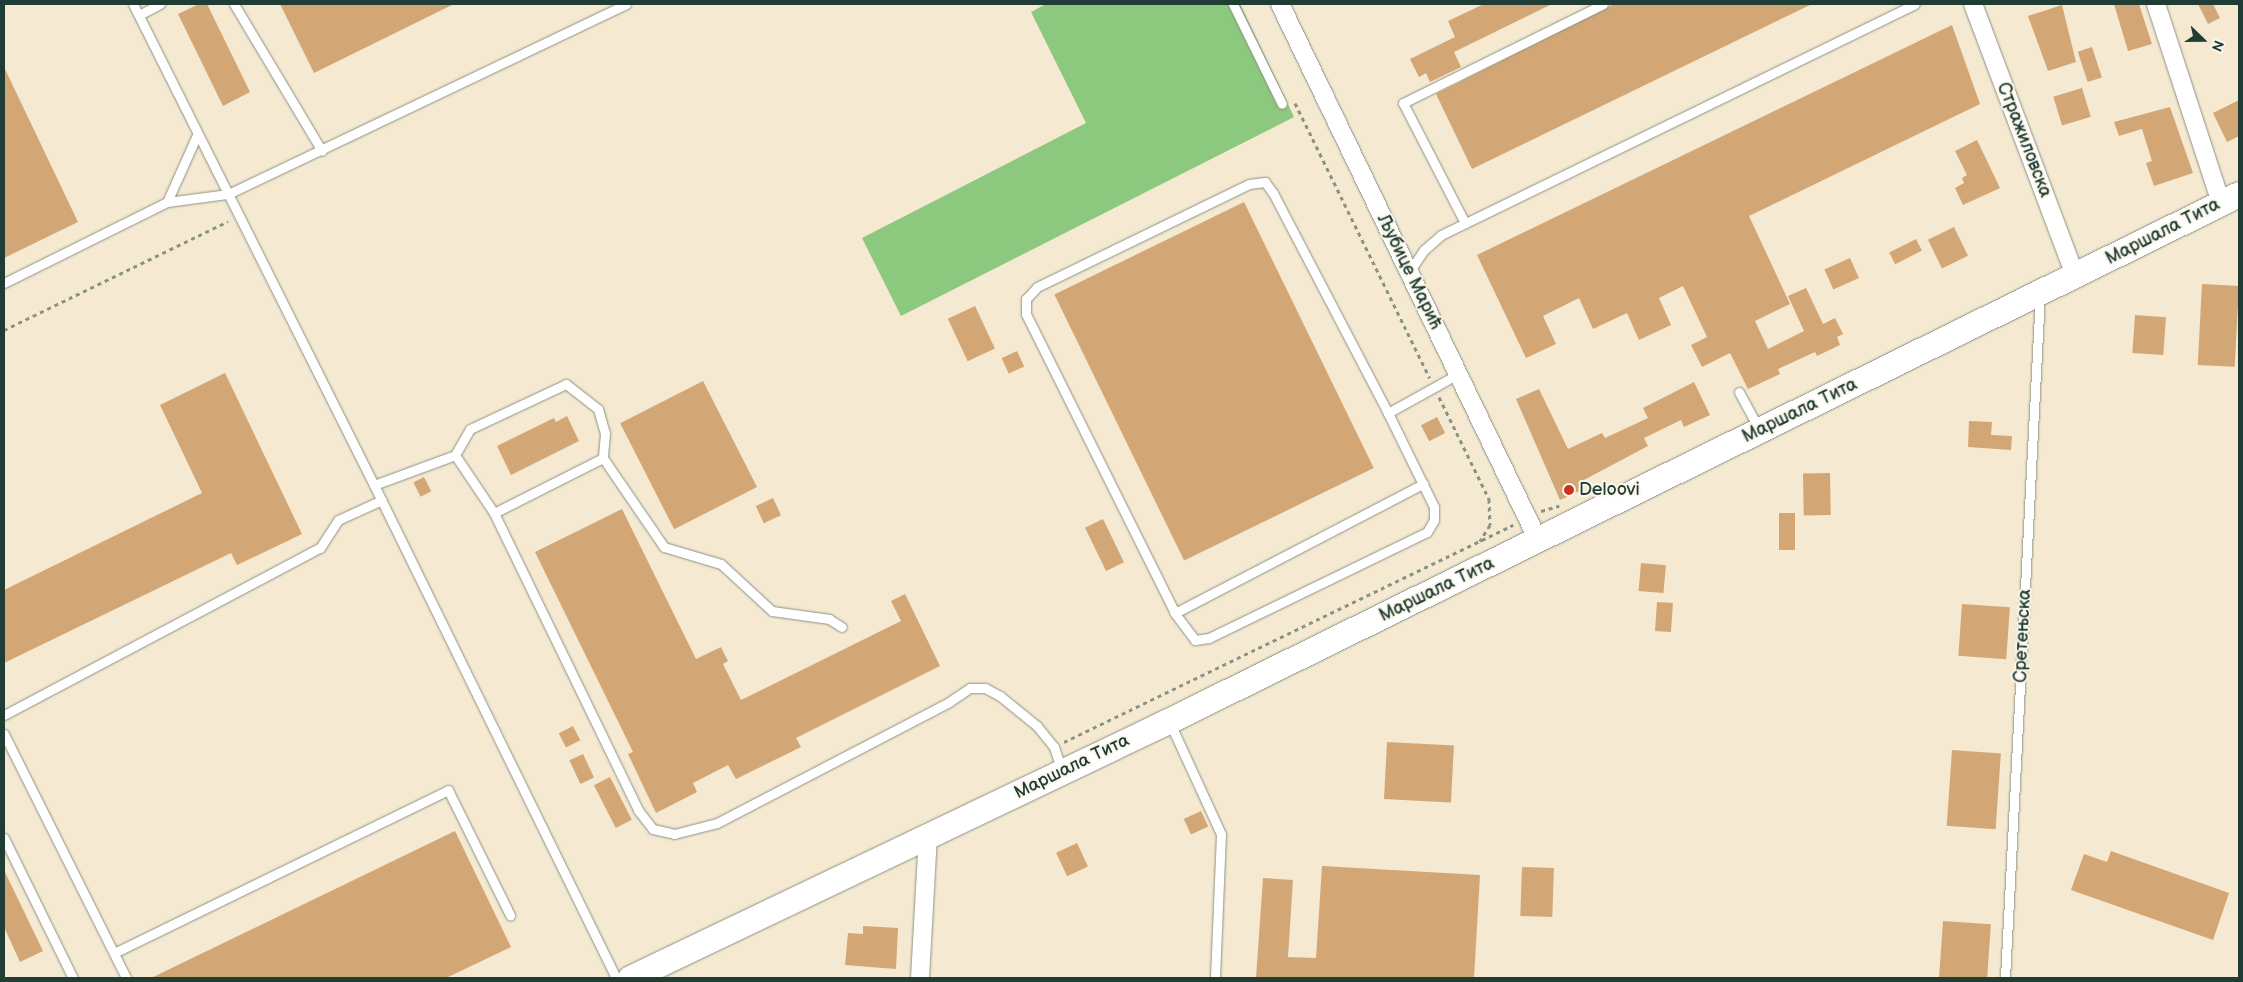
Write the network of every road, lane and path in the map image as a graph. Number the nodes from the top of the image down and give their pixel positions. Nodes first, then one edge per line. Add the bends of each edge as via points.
1 (133, 4) edge
2 (160, 4) edge
3 (234, 4) edge
4 (626, 4) edge
5 (1233, 4) edge
6 (1280, 4) edge
7 (1603, 4) edge
8 (1915, 4) edge
9 (1973, 4) edge
10 (2156, 4) edge
11 (138, 16) junction
12 (1290, 93) dead end
13 (1282, 104) dead end
14 (197, 135) junction
15 (322, 151) junction
16 (228, 194) junction
17 (2230, 199) edge
18 (167, 202) junction
19 (238, 216) junction
20 (1465, 223) junction
21 (1409, 272) junction
22 (2075, 276) junction
23 (4, 283) edge
24 (2040, 294) junction
25 (4, 330) edge
26 (1458, 374) junction
27 (1434, 388) junction
28 (1739, 392) dead end
29 (1388, 413) junction
30 (1760, 431) junction
31 (455, 455) junction
32 (604, 458) junction
33 (1423, 484) junction
34 (374, 485) junction
35 (382, 500) junction
36 (494, 513) junction
37 (1538, 540) junction
38 (1478, 543) dead end
39 (1175, 613) junction
40 (842, 627) dead end
41 (4, 715) edge
42 (1168, 721) junction
43 (4, 734) edge
44 (1062, 772) junction
45 (928, 837) junction
46 (4, 838) edge
47 (510, 915) dead end
48 (114, 953) junction
49 (73, 978) edge
50 (126, 978) edge
51 (616, 978) edge
52 (630, 978) edge
53 (920, 978) edge
54 (1215, 978) edge
55 (2006, 978) edge

1 - 11 lane
2 - 11 lane
3 - 15 lane
4 - 15 lane
5 - 13 lane
6 - 21 street, Љубице Марић
7 - 20 lane via 1403,103
8 - 20 lane
9 - 22 street, Стражиловска
10 - 17 street
11 - 14 lane
12 - 27 path
14 - 16 lane
14 - 18 lane
15 - 16 lane
16 - 18 lane
16 - 19 lane
17 - 22 main road, Маршала Тита
18 - 23 lane
19 - 25 path
19 - 34 lane
20 - 21 lane via 1441,235 1424,250
21 - 26 street, Љубице Марић
22 - 24 main road, Маршала Тита
24 - 30 main road, Маршала Тита
24 - 55 lane, Сретењска
26 - 27 lane
26 - 37 street, Љубице Марић
27 - 29 lane
27 - 38 path via 1490,499 1490,525
28 - 30 lane
29 - 33 lane
29 - 39 lane via 1274,193 1265,182 1249,184 1037,287 1026,299 1026,314
30 - 37 main road, Маршала Тита
31 - 32 lane via 470,429 566,384 598,409 605,433
31 - 34 lane
31 - 36 lane
32 - 36 lane
32 - 40 lane via 664,547 721,564 772,611 829,618
33 - 39 lane
33 - 39 lane via 1434,507 1434,520 1427,532 1209,638 1195,640
34 - 35 lane
35 - 41 lane via 338,520 320,548
35 - 51 lane
36 - 44 lane via 638,810 654,829 674,834 717,823 970,688 985,688 1000,696 1037,726 1054,747
37 - 42 main road, Маршала Тита
42 - 44 main road, Маршала Тита
42 - 54 lane via 1221,834
43 - 48 lane
44 - 45 main road, Маршала Тита
45 - 52 main road, Маршала Тита
45 - 53 street
46 - 49 lane
47 - 48 lane via 448,790
48 - 50 lane

